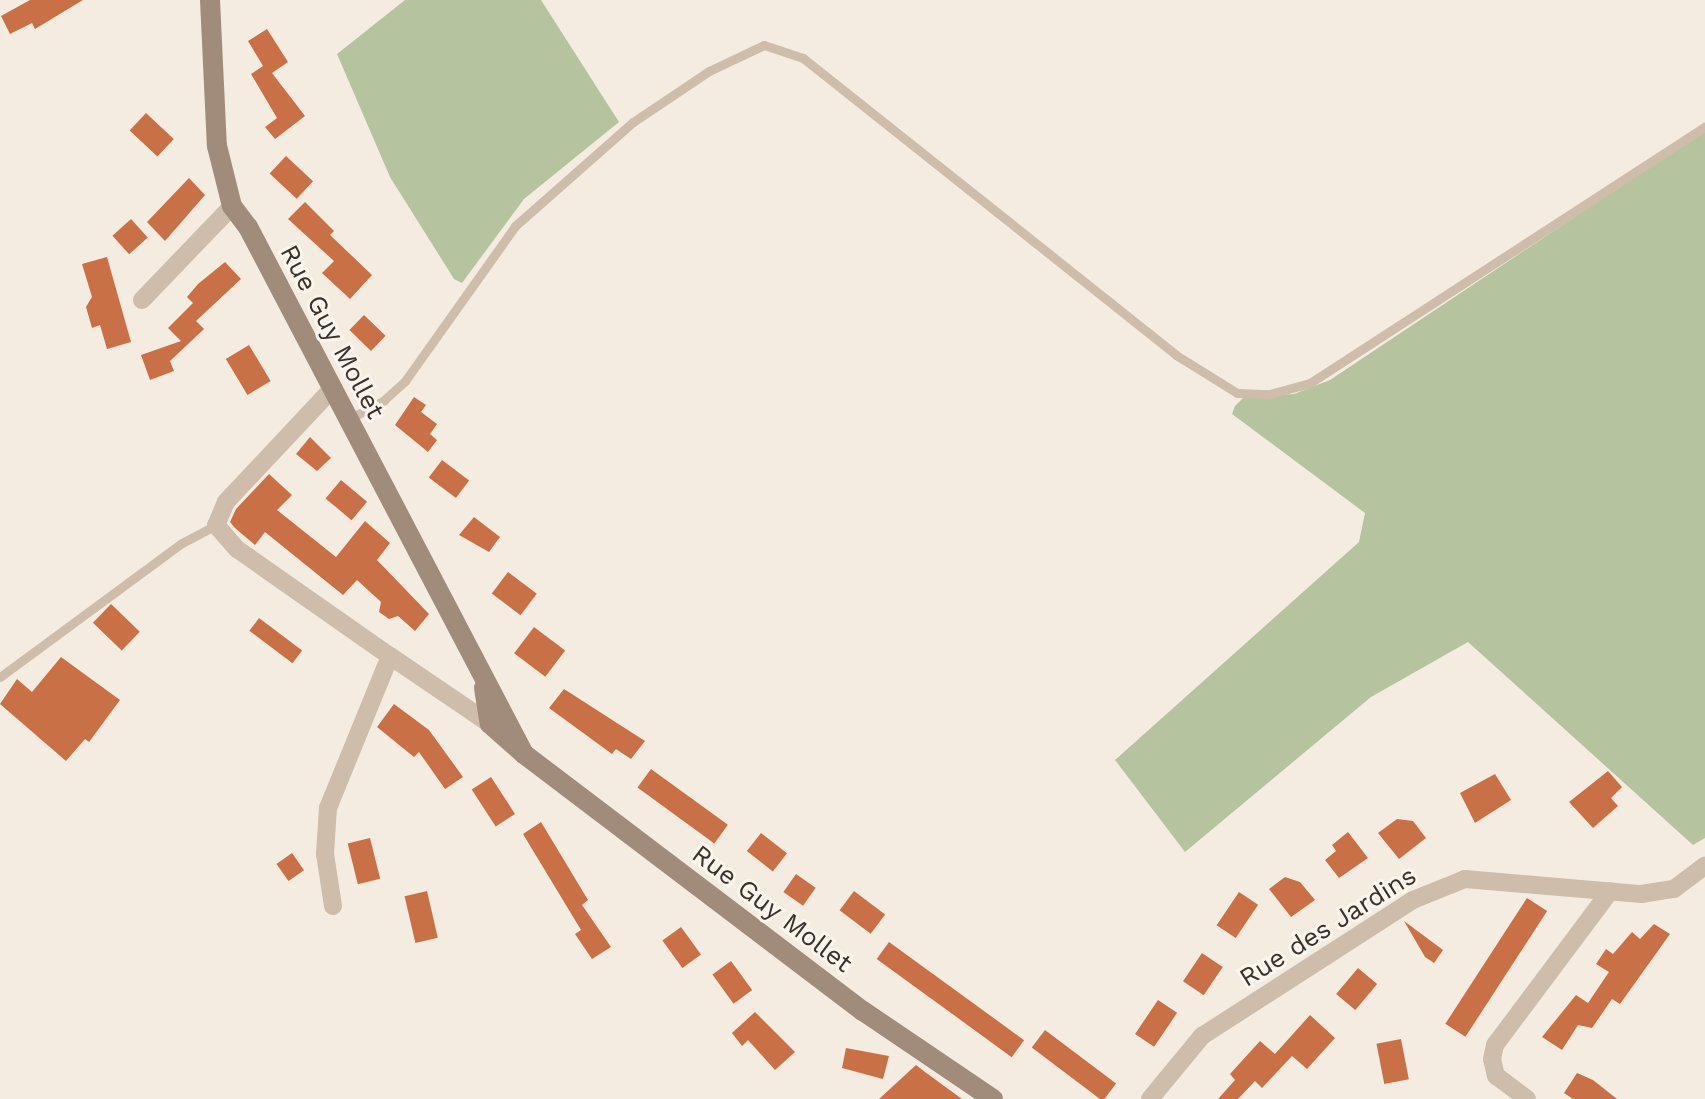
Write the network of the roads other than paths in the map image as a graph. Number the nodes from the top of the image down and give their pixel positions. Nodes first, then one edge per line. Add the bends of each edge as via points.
1 (210, 0) edge
2 (1705, 126) edge
3 (232, 206) junction
4 (142, 300) dead end
5 (332, 389) junction
6 (349, 419) junction
7 (216, 525) junction
8 (390, 656) junction
9 (0, 677) edge
10 (499, 722) junction
11 (1705, 866) edge
12 (1610, 891) junction
13 (333, 906) dead end
14 (993, 1099) edge
15 (1150, 1099) edge
16 (1527, 1099) edge

1 - 3 street, Rue Guy Mollet via 217,146
2 - 6 lane via 1310,383 1270,394 1237,393 1176,355 803,58 764,45 709,71 633,122 515,226 405,381
3 - 4 street
3 - 5 street, Rue Guy Mollet
5 - 6 street, Rue Guy Mollet
5 - 7 street via 226,502
6 - 10 street, Rue Guy Mollet via 481,667
7 - 8 street, Rue Guy Mollet via 237,549
7 - 9 lane via 182,543
8 - 10 street, Rue Guy Mollet
8 - 13 street via 328,808 325,854
10 - 14 street, Rue Guy Mollet via 524,754 863,1011
11 - 12 street, Rue des Jardins via 1674,889
12 - 15 street, Rue des Jardins via 1465,879 1413,900 1202,1036
12 - 16 street via 1495,1045 1496,1076

